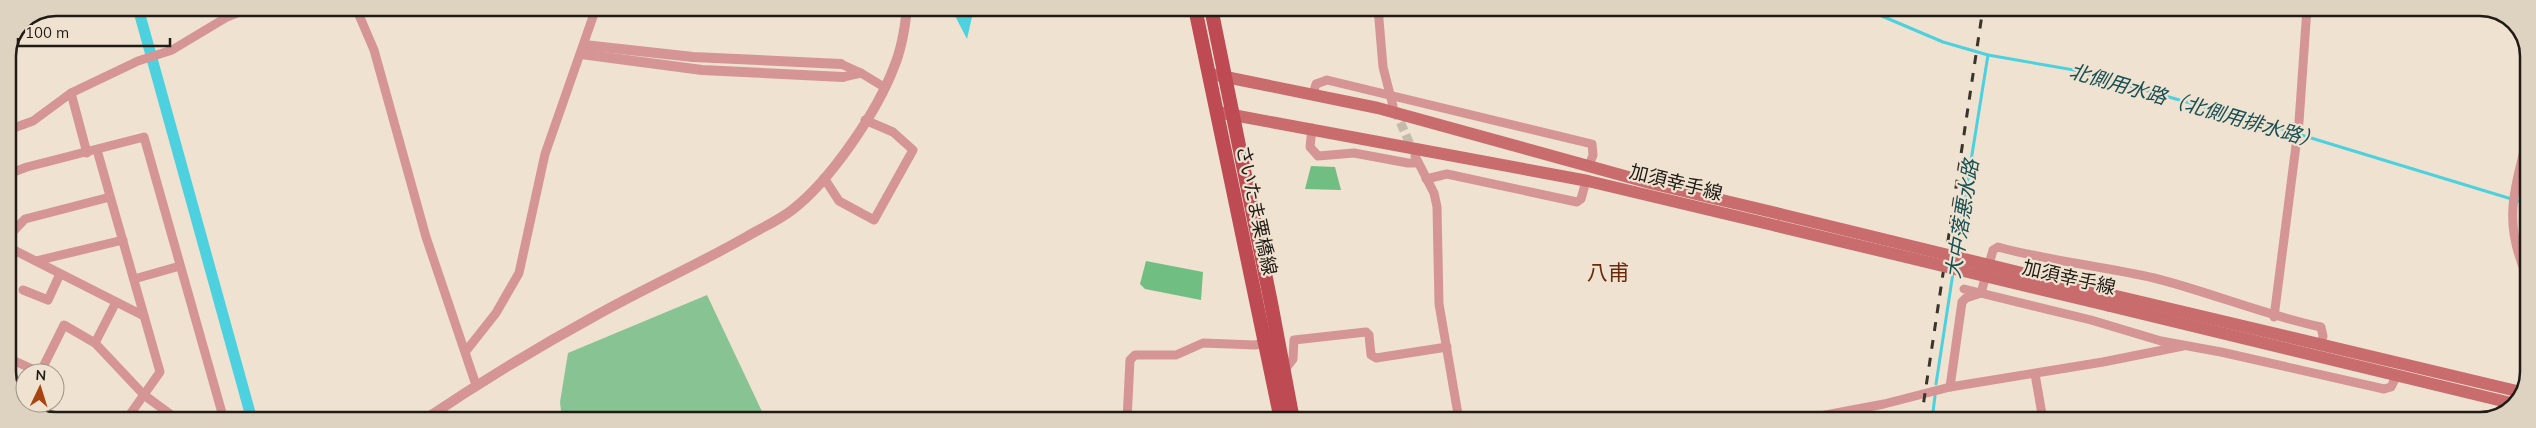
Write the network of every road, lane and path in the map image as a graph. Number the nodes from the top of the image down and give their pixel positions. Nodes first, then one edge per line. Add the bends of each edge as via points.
1 (229, 16) edge
2 (359, 16) edge
3 (593, 16) edge
4 (906, 16) edge
5 (1197, 16) edge
6 (1213, 16) edge
7 (1379, 17) edge
8 (2306, 17) edge
9 (582, 49) junction
10 (841, 64) joint
11 (861, 73) junction
12 (1208, 75) junction
13 (1225, 76) junction
14 (843, 77) joint
15 (884, 87) junction
16 (71, 93) junction
17 (1312, 94) junction
18 (1388, 95) junction
19 (1393, 106) tunnel mouth
20 (1217, 112) junction
21 (1234, 114) junction
22 (865, 120) junction
23 (16, 127) edge
24 (1312, 128) junction
25 (97, 150) junction
26 (87, 152) junction
27 (1589, 166) junction
28 (2520, 170) edge
29 (16, 171) edge
30 (824, 178) junction
31 (1426, 178) junction
32 (1586, 181) junction
33 (110, 197) junction
34 (1778, 220) junction
35 (16, 229) edge
36 (122, 240) junction
37 (16, 251) edge
38 (2519, 256) edge
39 (36, 261) junction
40 (180, 266) junction
41 (60, 274) junction
42 (134, 279) junction
43 (1964, 289) dead end
44 (23, 290) dead end
45 (1981, 293) junction
46 (2111, 300) junction
47 (116, 302) junction
48 (144, 316) junction
49 (2274, 317) junction
50 (95, 343) junction
51 (1265, 343) junction
52 (2321, 345) junction
53 (2184, 346) junction
54 (1447, 347) junction
55 (466, 352) junction
56 (44, 363) edge
57 (2035, 374) junction
58 (1278, 375) junction
59 (2397, 375) junction
60 (476, 385) junction
61 (1950, 387) junction
62 (2515, 391) edge
63 (144, 395) junction
64 (2506, 402) edge
65 (132, 411) edge
66 (166, 411) edge
67 (221, 411) edge
68 (437, 411) edge
69 (1127, 411) edge
70 (1280, 412) edge
71 (1289, 412) edge
72 (1458, 412) edge
73 (1843, 412) edge
74 (2042, 412) edge

1 - 16 street via 172,50 138,61
2 - 55 street via 374,50 426,237
3 - 9 street
4 - 15 street via 902,42
5 - 12 main road, さいたま栗橋線
6 - 13 main road, さいたま栗橋線
7 - 18 street
8 - 49 street via 2299,122
9 - 10 street
9 - 14 street via 702,70
9 - 55 street via 545,154 519,273 496,313
10 - 11 street
11 - 14 street
11 - 15 street
12 - 13 main road, 加須幸手線
12 - 20 main road, さいたま栗橋線
13 - 17 main road, 加須幸手線
13 - 21 main road, さいたま栗橋線
15 - 22 street
16 - 23 street via 33,121
16 - 26 street
17 - 18 street via 1316,84 1327,80
17 - 27 main road, 加須幸手線 via 1378,108
18 - 19 street
18 - 27 street via 1592,144
20 - 21 main road, 加須幸手線
20 - 51 main road, さいたま栗橋線
21 - 24 main road, 加須幸手線
21 - 58 main road, さいたま栗橋線
22 - 30 street
22 - 30 street via 893,132 913,150 874,220 839,201
24 - 31 street via 1310,148 1318,156 1354,153 1408,164 1417,159
24 - 32 main road, 加須幸手線
25 - 26 street
25 - 33 street
25 - 40 street via 144,137
26 - 29 street
27 - 34 main road, 加須幸手線
28 - 38 street via 2513,206 2514,241
30 - 60 street via 791,211 595,316
31 - 32 street via 1448,174 1577,202
31 - 54 street via 1437,208 1438,304
32 - 34 main road, 加須幸手線
33 - 35 street via 25,219
33 - 36 street
34 - 46 main road, 加須幸手線, bridge
36 - 39 street
36 - 42 street
37 - 39 street
39 - 41 street
40 - 42 street
40 - 67 street
41 - 44 street via 48,300
41 - 47 street
42 - 48 street
43 - 45 street
45 - 49 street via 1993,250 1998,247 2040,258 2108,267 2176,284
45 - 53 street
45 - 61 street via 1962,302
46 - 52 main road, 加須幸手線
46 - 59 main road, 加須幸手線
47 - 48 street
47 - 50 street
48 - 63 street via 160,372
49 - 52 street via 2321,327
50 - 56 street via 64,325
50 - 63 street
51 - 58 main road, さいたま栗橋線
51 - 69 street via 1203,343 1176,356 1135,355 1130,360
52 - 62 main road, 加須幸手線
53 - 57 street
53 - 59 street via 2384,389 2391,387
54 - 58 street via 1376,358 1372,356 1366,332 1294,340 1293,359
54 - 72 street
55 - 60 street
57 - 61 street
57 - 74 street
58 - 70 main road, さいたま栗橋線
58 - 71 main road, さいたま栗橋線
59 - 64 main road, 加須幸手線
60 - 68 street
61 - 73 street
63 - 65 street
63 - 66 street

